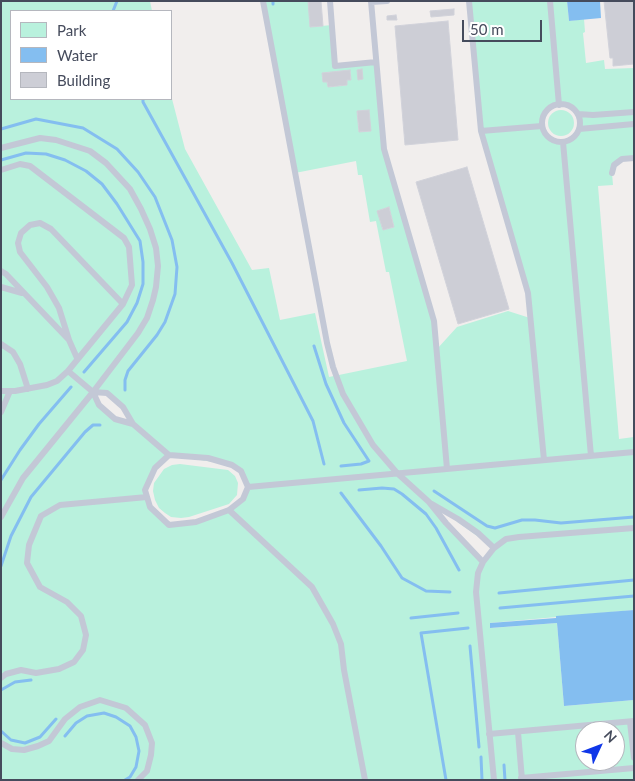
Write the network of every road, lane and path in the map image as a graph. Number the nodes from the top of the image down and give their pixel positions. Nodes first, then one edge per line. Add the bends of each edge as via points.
1 (263, 1) edge
2 (330, 1) edge
3 (387, 1) edge
4 (469, 1) edge
5 (550, 1) edge
6 (371, 2) edge
7 (376, 62) junction
8 (559, 104) junction
9 (634, 112) edge
10 (578, 114) junction
11 (634, 124) edge
12 (542, 126) junction
13 (580, 128) junction
14 (481, 131) junction
15 (563, 142) junction
16 (1, 148) edge
17 (634, 158) edge
18 (1, 170) edge
19 (612, 173) dead end
20 (1, 271) edge
21 (1, 287) edge
22 (24, 294) junction
23 (123, 304) junction
24 (69, 340) junction
25 (1, 344) edge
26 (77, 358) junction
27 (68, 371) junction
28 (28, 388) junction
29 (1, 390) edge
30 (10, 391) junction
31 (93, 392) junction
32 (1, 412) edge
33 (133, 424) junction
34 (634, 452) edge
35 (169, 455) junction
36 (591, 456) junction
37 (544, 460) junction
38 (447, 469) junction
39 (397, 473) junction
40 (248, 487) junction
41 (147, 497) junction
42 (429, 502) junction
43 (229, 510) junction
44 (1, 517) edge
45 (634, 528) edge
46 (494, 548) junction
47 (483, 562) junction
48 (1, 678) edge
49 (632, 722) edge
50 (518, 732) junction
51 (489, 734) junction
52 (1, 742) edge
53 (634, 758) edge
54 (634, 768) edge
55 (522, 779) edge
56 (138, 780) edge
57 (365, 780) edge
58 (494, 780) edge

1 - 39 lane via 333,367 358,422
2 - 7 lane via 335,66
3 - 6 lane
4 - 14 lane
5 - 8 lane
6 - 7 lane
7 - 38 lane via 384,149 434,321
8 - 10 lane via 573,108
8 - 12 lane via 546,112
9 - 10 lane
10 - 13 lane
11 - 13 lane
12 - 14 lane
12 - 15 lane via 549,138
13 - 15 lane via 574,137
14 - 37 lane via 528,293
15 - 36 lane
16 - 31 lane via 40,138 90,151 130,189 150,229 158,266 147,318
17 - 19 lane via 622,159
18 - 23 lane via 20,164 30,166 124,238 129,247 132,285
20 - 22 lane
21 - 22 lane
22 - 24 lane
23 - 24 lane via 51,229 40,223 30,225 21,233 20,252 59,308
23 - 26 lane
24 - 26 lane
25 - 28 lane via 20,364
26 - 27 lane
27 - 28 lane via 57,381
27 - 31 lane
28 - 30 lane
29 - 30 lane
30 - 32 lane
31 - 33 lane via 99,405 114,419
31 - 33 lane via 107,393 123,407
31 - 44 lane via 23,478
33 - 35 lane
34 - 36 lane
35 - 40 lane via 208,458 232,465 240,471
35 - 41 lane via 155,468 145,490
36 - 37 lane
37 - 38 lane
38 - 39 lane
39 - 40 lane
39 - 42 lane
40 - 43 lane via 243,499
41 - 43 lane via 150,507 169,525 196,522
41 - 48 lane via 60,505 41,516 29,545 27,563 40,587 67,602 81,616 86,635 83,650 74,662 60,669 21,670
42 - 46 lane via 478,533
42 - 47 lane
43 - 57 lane via 312,588 333,624 341,644
45 - 46 lane via 520,536 506,539
46 - 47 lane
47 - 51 lane via 476,592
49 - 50 lane
49 - 53 lane
50 - 51 lane
50 - 55 lane
51 - 58 lane
52 - 56 lane via 12,749 38,746 49,741 80,707 100,700 126,708 145,725 152,743 147,771
54 - 55 lane

